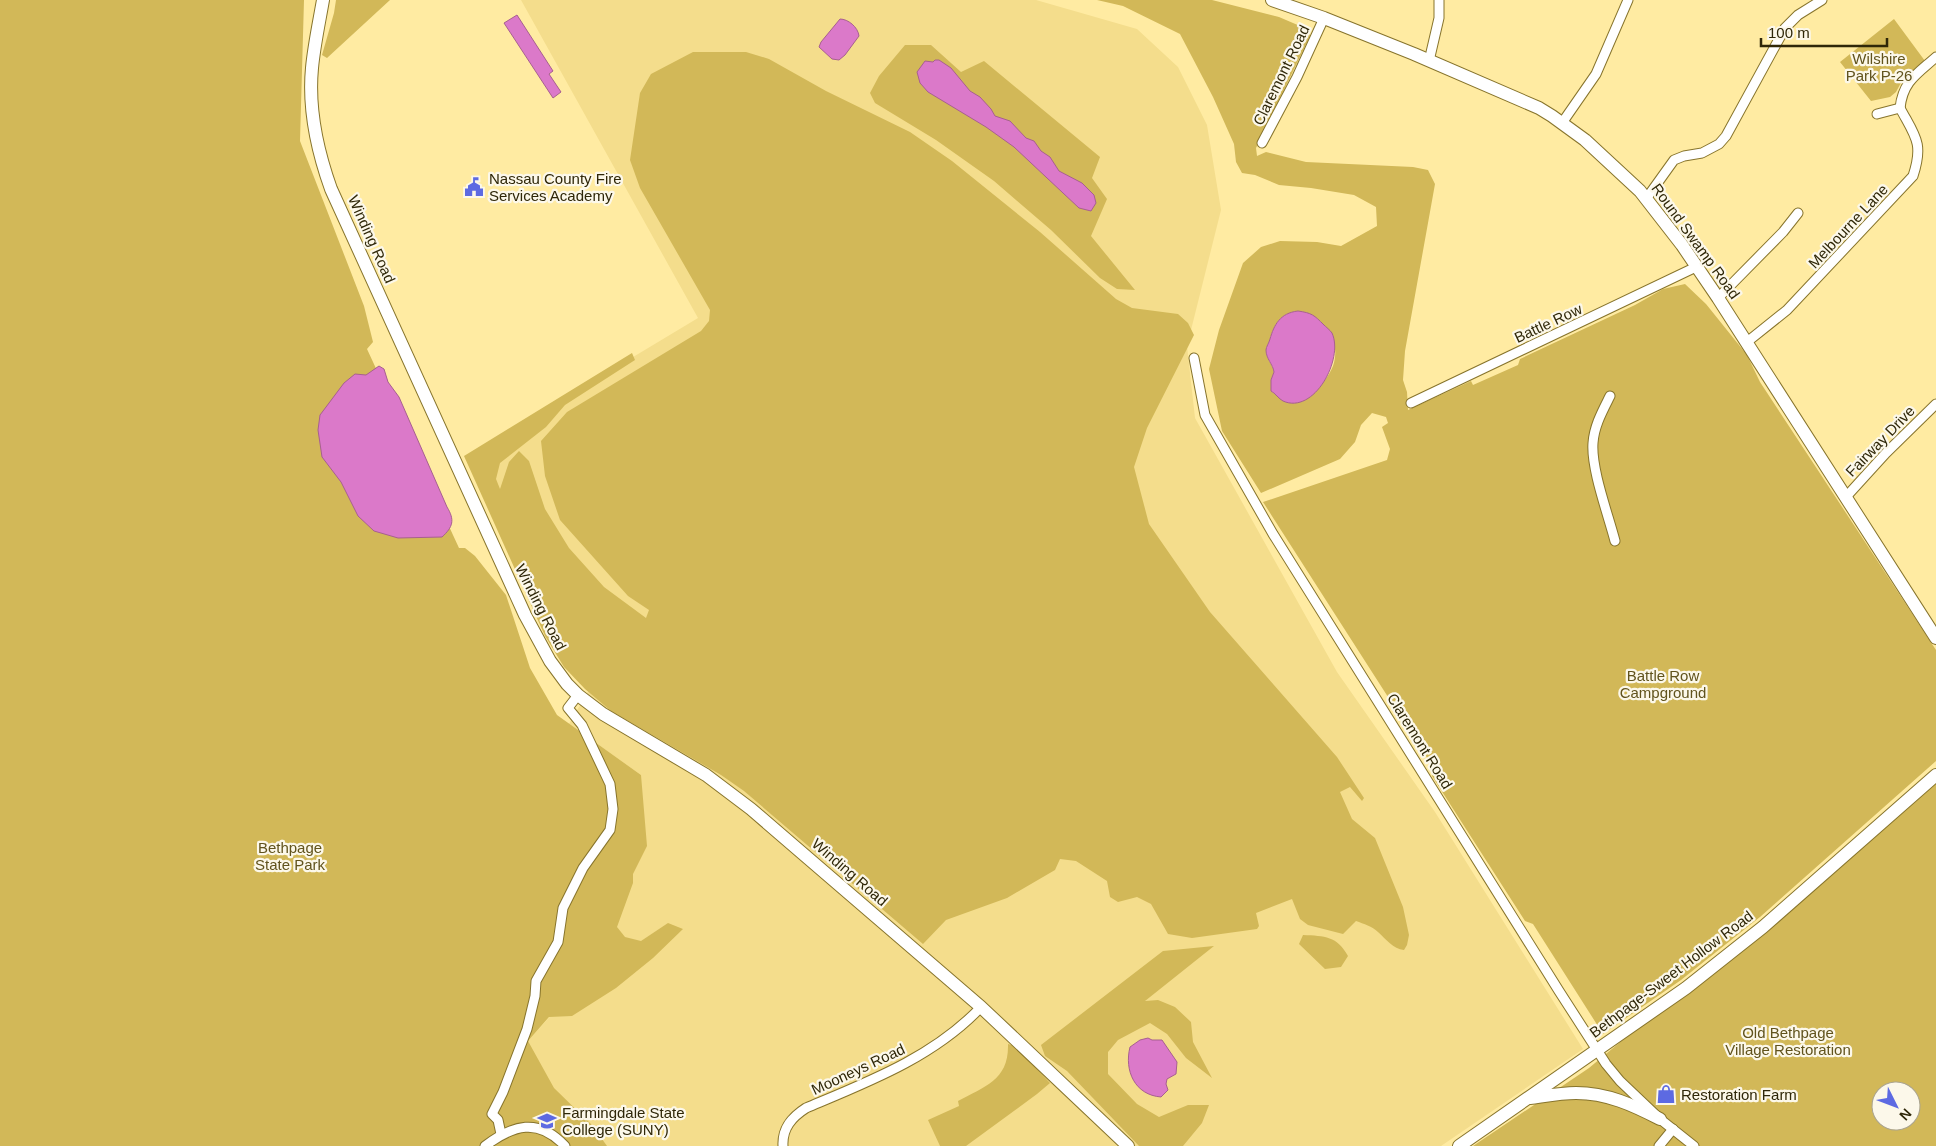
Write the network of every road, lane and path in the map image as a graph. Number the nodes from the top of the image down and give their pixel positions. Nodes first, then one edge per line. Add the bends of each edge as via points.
1 (322, 0) edge
2 (1272, 0) edge
3 (1439, 0) edge
4 (1628, 0) edge
5 (1822, 0) edge
6 (1324, 18) junction
7 (1936, 58) edge
8 (1429, 61) junction
9 (1900, 108) junction
10 (1877, 114) dead end
11 (1562, 123) junction
12 (1262, 143) dead end
13 (1646, 199) junction
14 (1798, 213) dead end
15 (1696, 267) junction
16 (1718, 298) junction
17 (1746, 342) junction
18 (1194, 358) dead end
19 (1610, 396) dead end
20 (1411, 403) dead end
21 (1936, 404) edge
22 (1845, 498) junction
23 (1615, 541) dead end
24 (1936, 638) edge
25 (578, 695) junction
26 (1936, 775) edge
27 (980, 1007) junction
28 (1598, 1049) junction
29 (1528, 1099) junction
30 (1660, 1118) junction
31 (1672, 1129) junction
32 (501, 1134) junction
33 (485, 1146) edge
34 (565, 1146) edge
35 (783, 1146) edge
36 (1128, 1146) edge
37 (1459, 1146) edge
38 (1660, 1146) edge
39 (1694, 1146) edge

1 - 25 main road, Winding Road via 312,91 314,129 323,167 525,615 550,662
2 - 6 main road, Round Swamp Road
3 - 8 street via 1439,18
4 - 11 street via 1596,74
5 - 13 street via 1798,14 1786,28 1719,144 1702,153 1674,160
6 - 8 main road, Round Swamp Road
6 - 12 street, Claremont Road
7 - 9 street via 1907,82
8 - 11 main road, Round Swamp Road via 1539,108
9 - 10 street
9 - 17 street, Melbourne Lane via 1917,140 1918,160 1913,176 1787,310
11 - 13 main road, Round Swamp Road via 1609,162
13 - 15 main road, Round Swamp Road
14 - 16 street
15 - 16 main road, Round Swamp Road
15 - 20 street, Battle Row
16 - 17 main road, Round Swamp Road
17 - 22 main road, Round Swamp Road
18 - 28 street, Claremont Road via 1205,415 1273,534
19 - 23 street via 1593,441 1593,459
21 - 22 street, Fairway Drive
22 - 24 main road, Round Swamp Road
25 - 27 main road, Winding Road via 603,714 724,787
25 - 32 street via 568,708 582,725 610,784 613,808 610,830 570,892 563,908 558,942 536,981 536,996 527,1029 492,1114 498,1120
26 - 28 main road, Bethpage-Sweet Hollow Road via 1763,927 1686,988
27 - 35 street, Mooneys Road via 917,1057 877,1079 796,1114 785,1131
27 - 36 main road, Winding Road
28 - 29 main road, Bethpage-Sweet Hollow Road
28 - 30 street, Claremont Road via 1620,1081
29 - 30 main road via 1575,1093 1598,1094 1631,1104
29 - 37 main road, Bethpage-Sweet Hollow Road
30 - 31 street
31 - 38 street
31 - 39 street
32 - 33 street
32 - 34 street via 514,1128 540,1129

